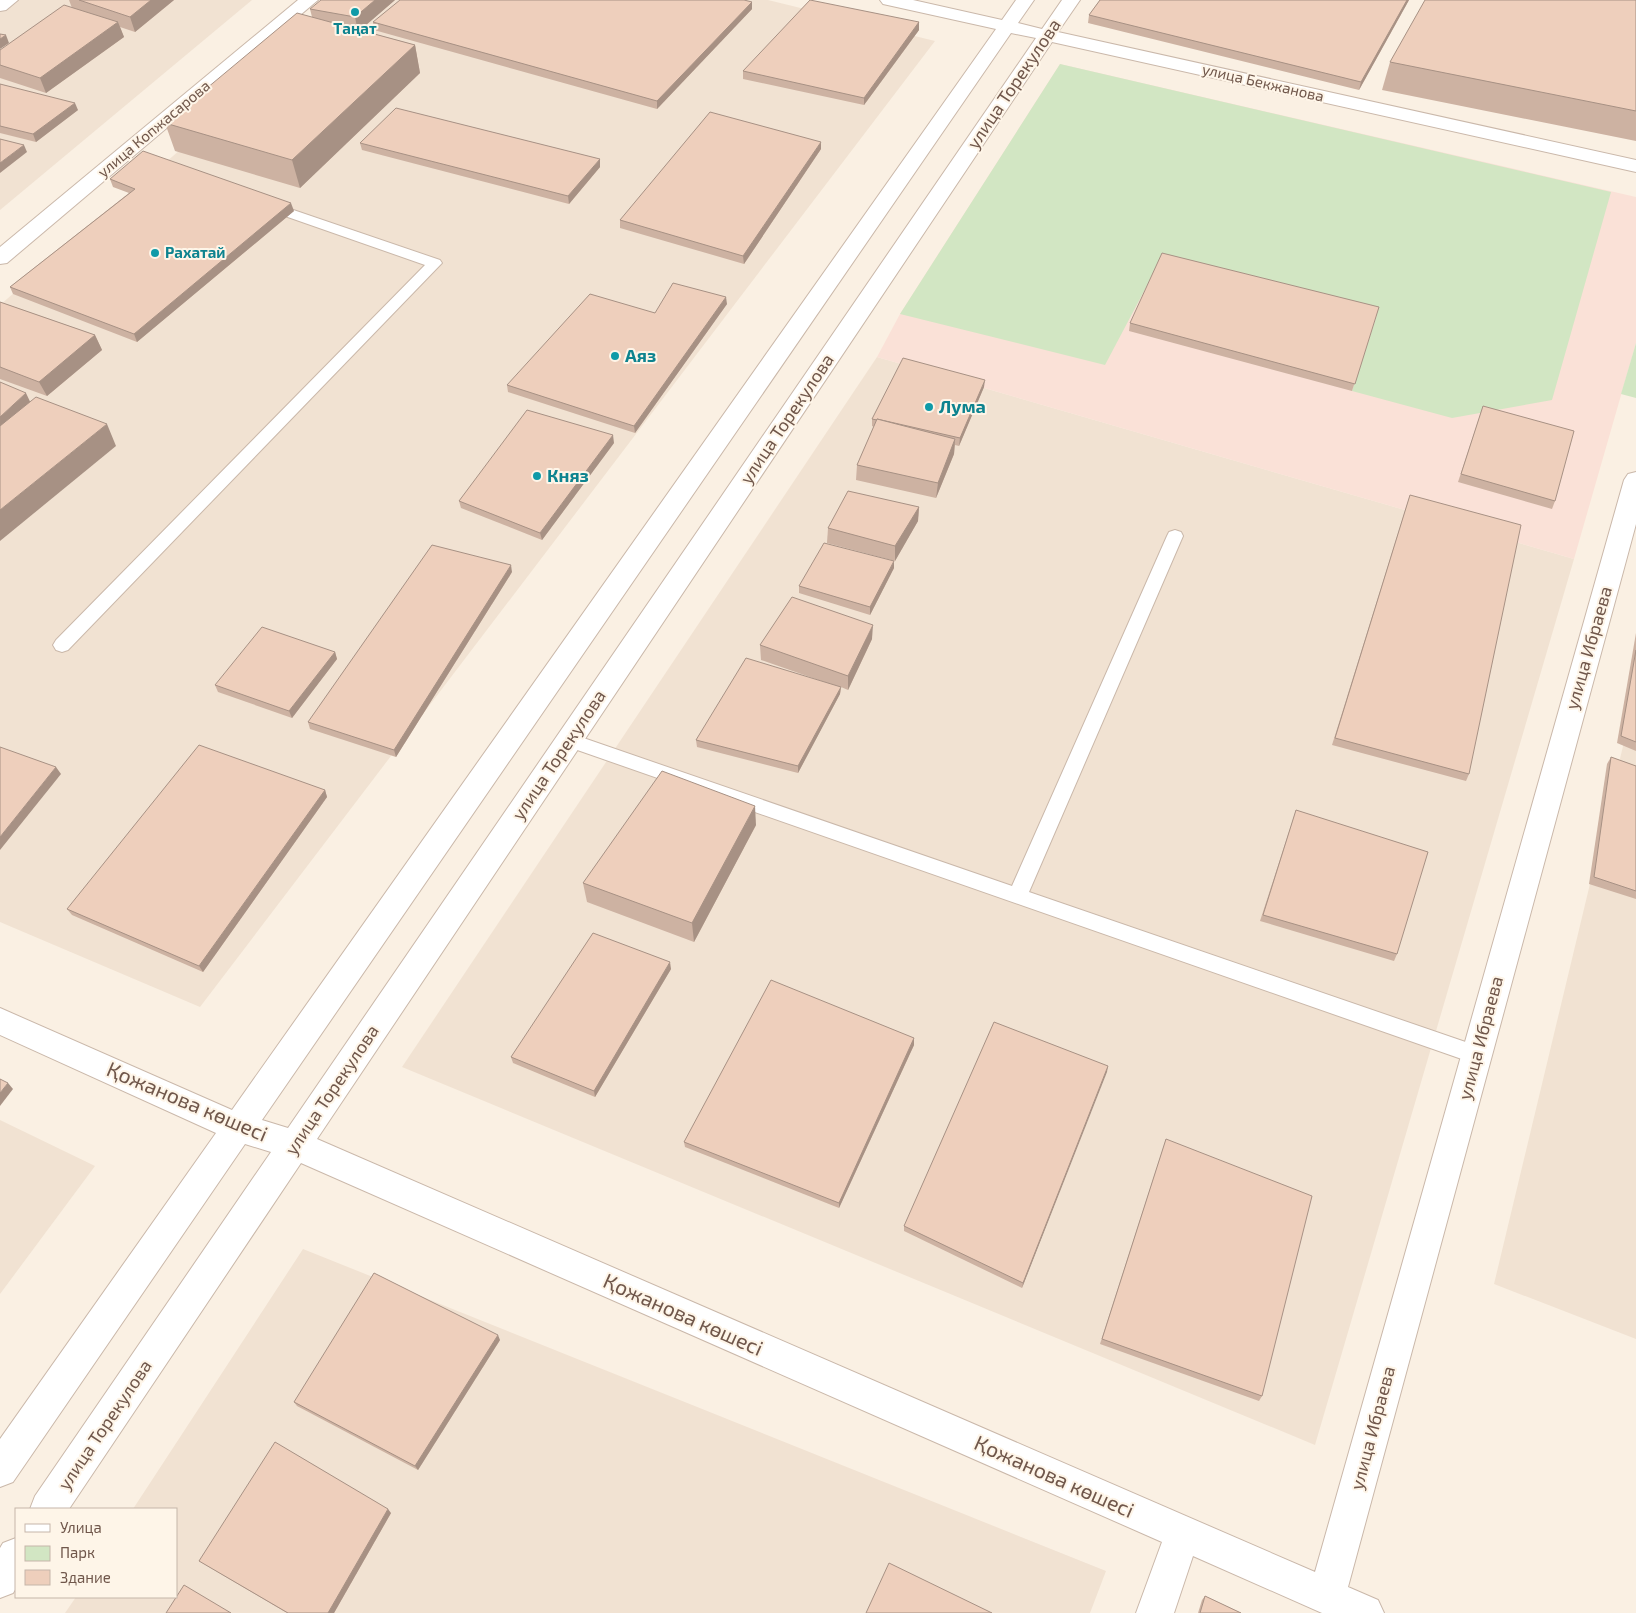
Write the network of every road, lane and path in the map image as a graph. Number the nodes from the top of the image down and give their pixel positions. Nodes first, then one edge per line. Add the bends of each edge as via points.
1 (9, 0) edge
2 (309, 0) edge
3 (889, 0) edge
4 (1025, 0) edge
5 (1071, 0) edge
6 (0, 6) edge
7 (1006, 27) junction
8 (1047, 35) junction
9 (124, 155) junction
10 (143, 161) edge
11 (1636, 166) edge
12 (256, 201) edge
13 (0, 258) edge
14 (1636, 480) edge
15 (1175, 536) dead end
16 (62, 645) dead end
17 (569, 740) junction
18 (1018, 895) junction
19 (0, 1021) edge
20 (1476, 1055) junction
21 (240, 1128) junction
22 (295, 1145) junction
23 (0, 1469) edge
24 (49, 1508) edge
25 (1183, 1534) junction
26 (15, 1558) edge
27 (0, 1580) edge
28 (1326, 1596) junction
29 (1155, 1613) edge
30 (1365, 1613) edge

1 - 6 street
2 - 9 street, улица Копжасарова
3 - 7 street, улица Бекжанова
4 - 7 street
5 - 8 street, улица Торекулова
7 - 8 street, улица Бекжанова
7 - 21 street
8 - 11 street, улица Бекжанова
8 - 17 street, улица Торекулова
9 - 10 lane
9 - 13 street, улица Копжасарова
12 - 16 lane via 435,263
14 - 20 street, улица Ибраева
15 - 18 lane
17 - 18 lane
17 - 22 street, улица Торекулова
18 - 20 lane
19 - 21 street, Қожанова көшесі
20 - 28 street, улица Ибраева
21 - 22 street, Қожанова көшесі
21 - 23 street
22 - 24 street, улица Торекулова
22 - 25 street, Қожанова көшесі
25 - 28 street, Қожанова көшесі
25 - 29 street
26 - 27 street
28 - 30 street, Қожанова көшесі

